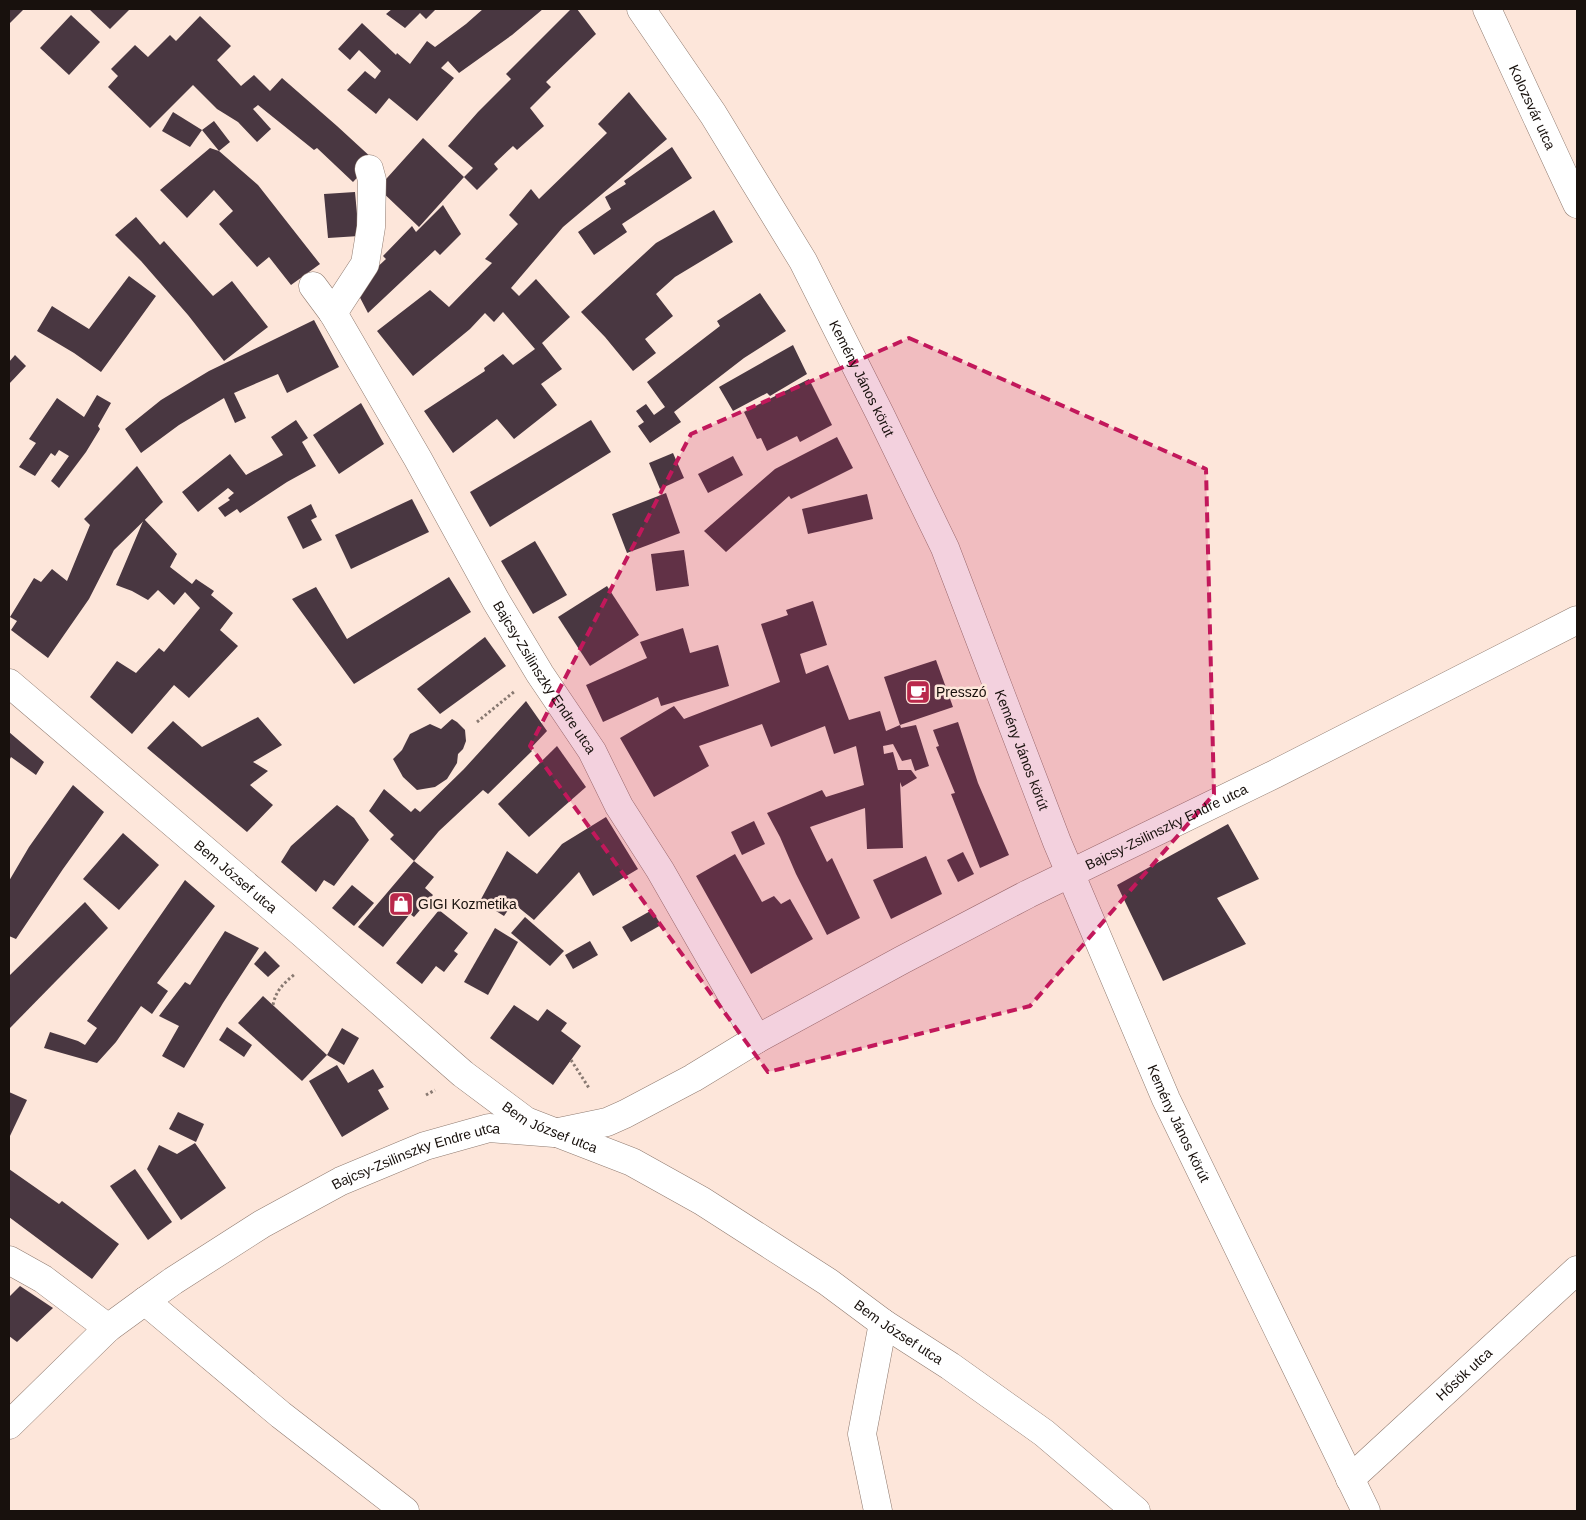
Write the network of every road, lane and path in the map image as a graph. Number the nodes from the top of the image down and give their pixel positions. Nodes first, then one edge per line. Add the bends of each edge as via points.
1 (641, 9) edge
2 (1487, 9) edge
3 (369, 169) dead end
4 (1577, 204) edge
5 (313, 286) dead end
6 (333, 313) junction
7 (1577, 620) edge
8 (9, 683) edge
9 (520, 687) dead end
10 (477, 722) dead end
11 (1070, 874) junction
12 (296, 974) dead end
13 (273, 1005) dead end
14 (757, 1039) junction
15 (571, 1060) dead end
16 (589, 1088) dead end
17 (554, 1132) junction
18 (9, 1260) edge
19 (1577, 1270) edge
20 (145, 1301) junction
21 (883, 1323) junction
22 (108, 1328) junction
23 (9, 1425) edge
24 (1350, 1479) junction
25 (405, 1511) edge
26 (878, 1511) edge
27 (1136, 1511) edge
28 (1366, 1511) edge

1 - 11 street, Kemény János körút via 713,114 803,261 880,414 945,548
2 - 4 street, Kolozsvár utca
3 - 6 street via 372,180 371,227 365,264
5 - 6 street, Bajcsy-Zsilinszky Endre utca
6 - 14 street, Bajcsy-Zsilinszky Endre utca via 496,601 592,751 620,806
7 - 11 street, Bajcsy-Zsilinszky Endre utca
8 - 17 street, Bem József utca via 463,1074 526,1121
9 - 10 path
11 - 14 street, Bajcsy-Zsilinszky Endre utca
11 - 24 street, Kemény János körút via 1166,1099
12 - 13 path via 280,987
14 - 17 street, Bajcsy-Zsilinszky Endre utca via 625,1114 607,1122
15 - 16 path
17 - 20 street, Bajcsy-Zsilinszky Endre utca via 489,1128 425,1146 365,1170 262,1224
17 - 21 street, Bem József utca via 632,1162 702,1201 828,1282
18 - 22 street via 43,1279
19 - 24 street, Hősök utca
20 - 22 street, Bajcsy-Zsilinszky Endre utca
20 - 25 street via 282,1415
21 - 26 street via 862,1434
21 - 27 street, Bem József utca via 1044,1433
22 - 23 street, Bajcsy-Zsilinszky Endre utca
24 - 28 street, Kemény János körút

